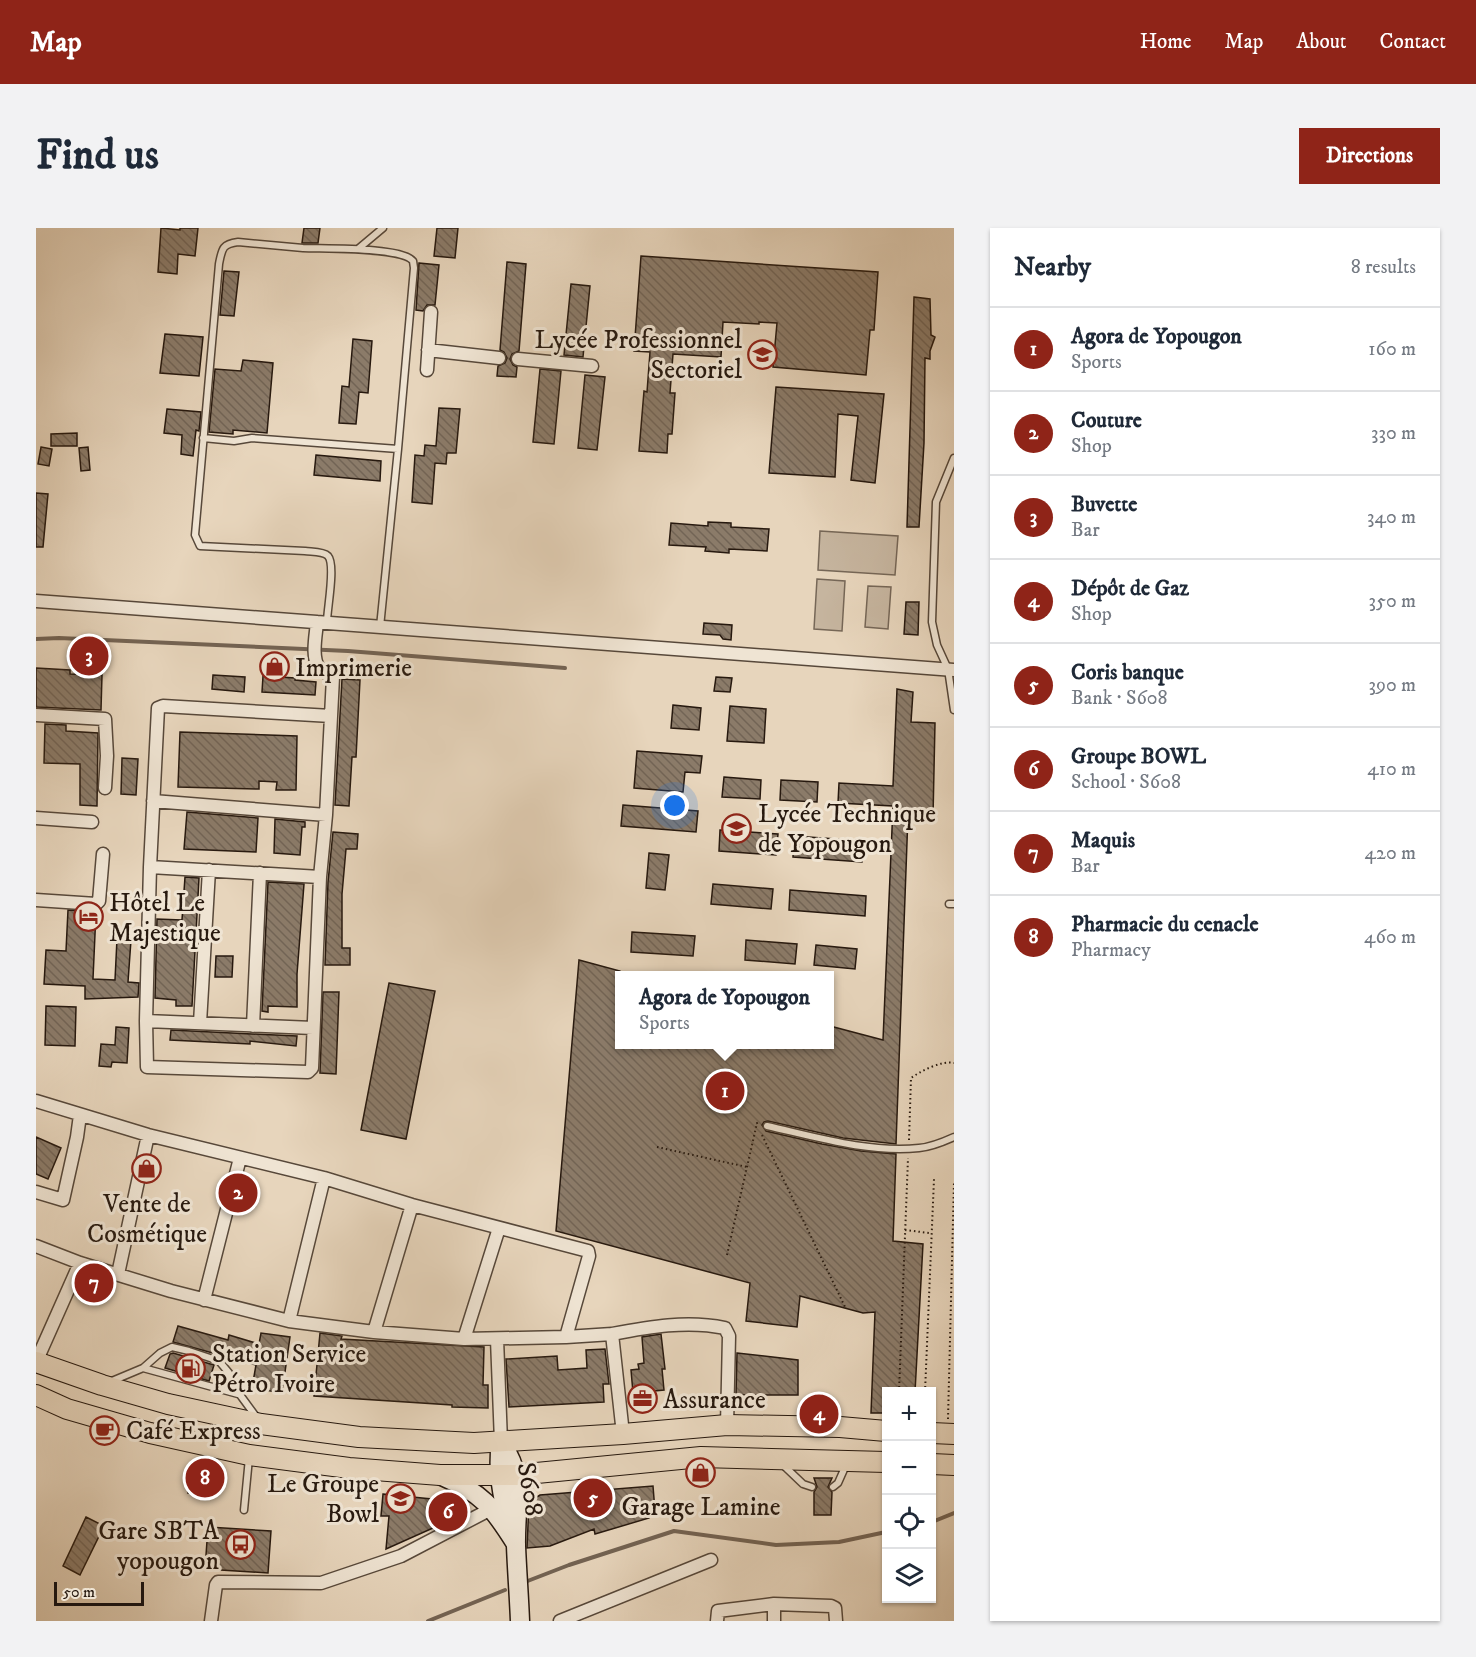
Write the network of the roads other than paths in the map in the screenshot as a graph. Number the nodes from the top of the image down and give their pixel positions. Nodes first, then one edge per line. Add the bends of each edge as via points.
1 (383, 228) edge
2 (358, 249) junction
3 (431, 312) dead end
4 (428, 350) junction
5 (499, 358) dead end
6 (518, 359) dead end
7 (592, 366) dead end
8 (427, 370) dead end
9 (203, 438) junction
10 (398, 449) junction
11 (954, 458) edge
12 (36, 601) edge
13 (322, 623) junction
14 (380, 627) junction
15 (951, 670) edge
16 (954, 710) edge
17 (36, 715) edge
18 (331, 716) junction
19 (105, 788) dead end
20 (153, 801) junction
21 (326, 815) junction
22 (36, 818) edge
23 (92, 822) dead end
24 (102, 854) dead end
25 (150, 867) junction
26 (209, 870) junction
27 (260, 873) junction
28 (320, 877) junction
29 (36, 900) edge
30 (36, 906) edge
31 (146, 1021) junction
32 (200, 1023) junction
33 (253, 1026) junction
34 (314, 1028) junction
35 (36, 1101) edge
36 (80, 1115) junction
37 (767, 1126) dead end
38 (148, 1135) junction
39 (954, 1137) edge
40 (240, 1158) junction
41 (324, 1178) junction
42 (36, 1192) edge
43 (412, 1205) junction
44 (499, 1228) junction
45 (36, 1246) edge
46 (81, 1263) junction
47 (118, 1274) junction
48 (204, 1300) junction
49 (289, 1321) junction
50 (374, 1332) junction
51 (612, 1334) junction
52 (566, 1337) junction
53 (464, 1339) junction
54 (497, 1339) junction
55 (36, 1362) edge
56 (143, 1368) junction
57 (102, 1385) junction
58 (239, 1394) junction
59 (36, 1395) edge
60 (261, 1424) junction
61 (727, 1425) junction
62 (840, 1427) junction
63 (882, 1431) edge
64 (623, 1434) junction
65 (501, 1442) junction
66 (249, 1455) junction
67 (776, 1459) junction
68 (843, 1460) junction
69 (882, 1462) edge
70 (936, 1464) edge
71 (954, 1465) edge
72 (440, 1475) junction
73 (508, 1475) junction
74 (812, 1487) dead end
75 (833, 1487) dead end
76 (493, 1508) junction
77 (244, 1510) dead end
78 (516, 1544) junction
79 (711, 1560) dead end
80 (774, 1604) junction
81 (212, 1621) edge
82 (520, 1621) edge
83 (560, 1621) edge
84 (717, 1621) edge
85 (774, 1621) edge
86 (836, 1621) edge

1 - 2 lane
2 - 9 lane via 238,242 228,243 221,250
2 - 10 lane via 405,255 413,261
3 - 4 street
4 - 5 street
4 - 8 street
6 - 7 street
9 - 10 lane
9 - 13 lane via 195,535 200,546 328,556 332,566
10 - 14 lane
11 - 15 lane via 935,509 932,622 937,645
12 - 13 street
13 - 14 street
13 - 18 street via 315,649 320,670 333,675
14 - 15 street
15 - 16 lane
17 - 19 street via 105,719
18 - 20 street via 159,706
18 - 21 street
20 - 21 street
20 - 25 street
21 - 28 street
22 - 23 street
24 - 29 street via 96,904
25 - 26 street
25 - 31 street
26 - 27 street
26 - 32 street
27 - 28 street
27 - 33 street
28 - 34 street
29 - 30 street
31 - 32 street
31 - 34 street via 145,1065 149,1068 308,1072 313,1063
32 - 33 street
33 - 34 street
35 - 36 street
36 - 38 street
36 - 42 street via 63,1200
37 - 39 lane via 839,1142 919,1149
38 - 40 street
38 - 47 street
40 - 41 street
40 - 48 street
41 - 43 street
41 - 49 street
43 - 44 street
43 - 50 street
44 - 52 street via 589,1253
44 - 53 street
45 - 46 street
46 - 47 street
46 - 55 street
47 - 48 street
48 - 49 street
49 - 50 street
50 - 53 street
51 - 52 street
51 - 61 street via 661,1325 725,1328 729,1336
51 - 64 street
52 - 54 street
53 - 54 street
54 - 65 street
55 - 57 main road
56 - 57 lane
56 - 58 lane
56 - 58 lane via 172,1347 189,1351 219,1361
57 - 60 main road
58 - 60 lane
59 - 66 main road via 150,1433
60 - 65 main road via 359,1437
61 - 62 main road
61 - 64 main road
62 - 63 main road
62 - 68 main road
64 - 65 main road
65 - 73 street, S608 via 511,1458
66 - 72 main road
66 - 77 lane
67 - 68 main road
67 - 73 main road via 701,1457
67 - 74 lane via 802,1484
68 - 69 main road
68 - 75 lane via 838,1483
70 - 71 main road
72 - 73 main road
72 - 76 street, S608 via 464,1485
73 - 78 street, S608 via 518,1492
76 - 78 street, S608
76 - 81 street via 401,1556 321,1583 218,1582
78 - 82 street, S608
79 - 83 street
80 - 84 street via 718,1611
80 - 85 street
80 - 86 street via 831,1606 835,1608

